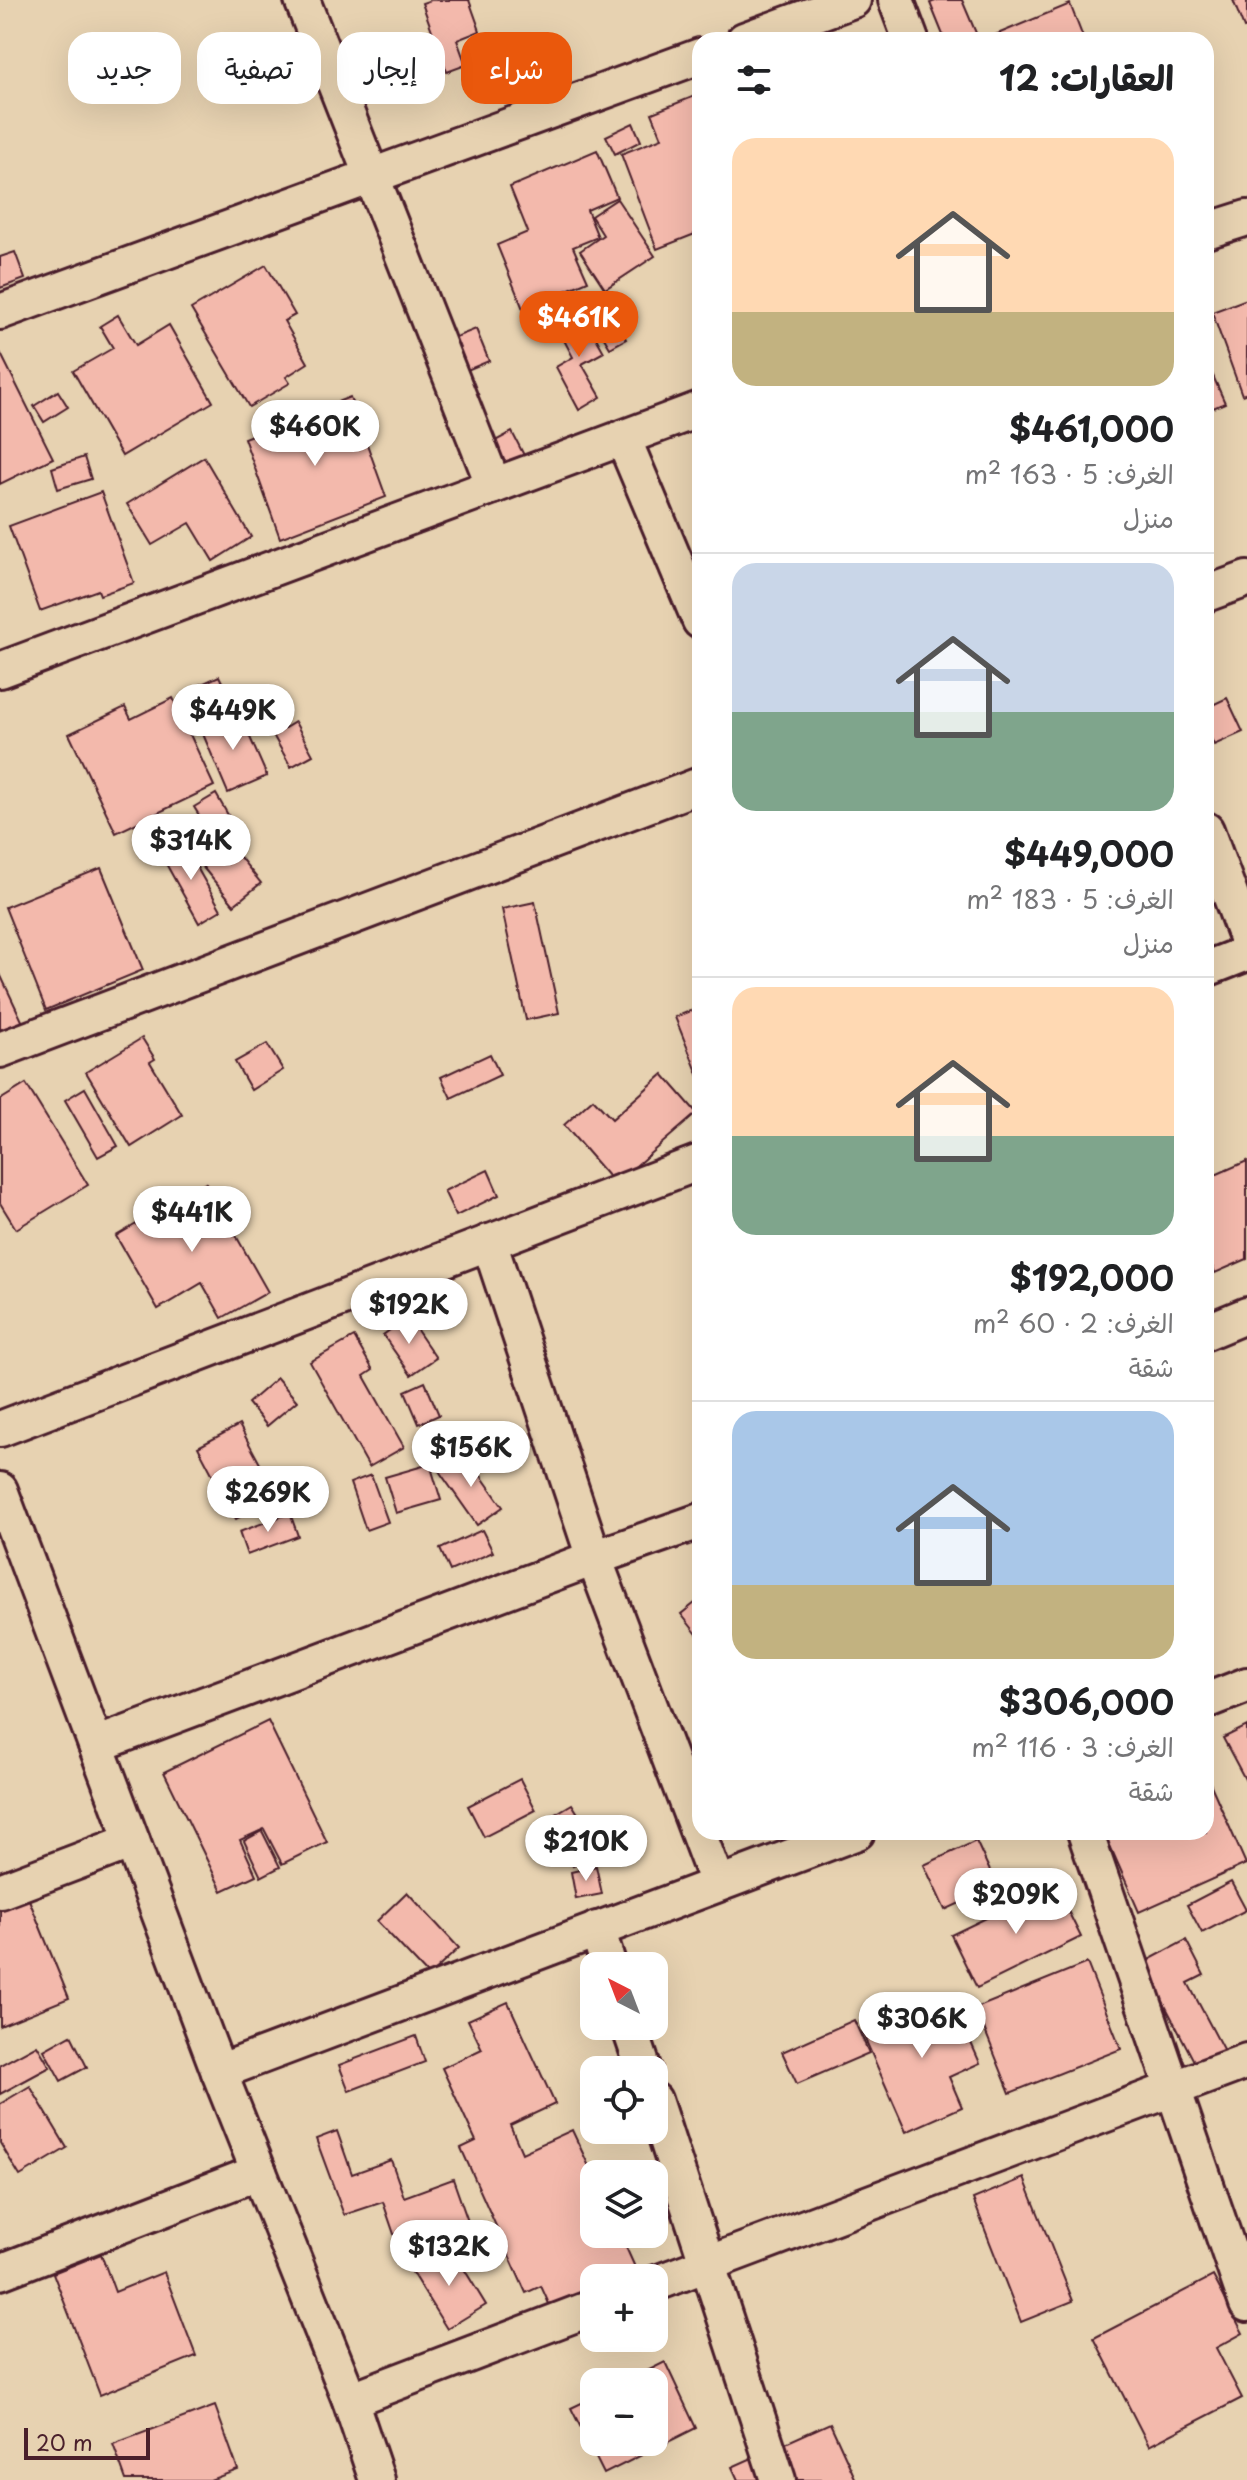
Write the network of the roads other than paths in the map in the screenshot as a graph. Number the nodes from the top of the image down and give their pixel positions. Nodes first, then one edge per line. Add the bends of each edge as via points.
1 (302, 0) edge
2 (853, 0) edge
3 (896, 0) edge
4 (766, 32) edge
5 (908, 32) edge
6 (692, 59) edge
7 (372, 176) junction
8 (1247, 218) edge
9 (1214, 228) edge
10 (0, 312) edge
11 (692, 412) edge
12 (623, 438) junction
13 (494, 486) junction
14 (1247, 579) edge
15 (1214, 591) edge
16 (692, 602) edge
17 (0, 670) edge
18 (692, 788) edge
19 (1214, 851) edge
20 (1247, 940) edge
21 (1247, 953) edge
22 (1214, 966) edge
23 (0, 1050) edge
24 (692, 1165) edge
25 (489, 1242) junction
26 (1247, 1315) edge
27 (1214, 1329) edge
28 (0, 1429) edge
29 (0, 1490) edge
30 (692, 1524) edge
31 (594, 1558) junction
32 (1247, 1685) edge
33 (1214, 1698) edge
34 (96, 1745) junction
35 (692, 1817) edge
36 (701, 1840) edge
37 (835, 1840) edge
38 (1088, 1840) edge
39 (132, 1841) junction
40 (717, 1883) junction
41 (0, 1891) edge
42 (597, 1929) junction
43 (604, 1952) edge
44 (1247, 2061) edge
45 (219, 2072) junction
46 (1173, 2089) junction
47 (668, 2143) edge
48 (259, 2172) junction
49 (708, 2264) junction
50 (0, 2272) edge
51 (668, 2279) edge
52 (1247, 2304) edge
53 (580, 2312) edge
54 (350, 2400) junction
55 (377, 2480) edge
56 (778, 2480) edge

1 - 7 street
2 - 4 street
3 - 5 street
6 - 7 street
7 - 10 street
7 - 13 street
8 - 9 street
11 - 12 street
12 - 13 street
12 - 16 street
13 - 17 street
14 - 15 street
18 - 23 street
19 - 20 street
21 - 22 street
24 - 25 street
25 - 28 street
25 - 31 street
26 - 27 street
29 - 34 street
30 - 31 street
31 - 34 street
31 - 35 street
32 - 33 street
34 - 39 street
36 - 40 street
37 - 40 street
38 - 46 street
39 - 41 street
39 - 45 street
40 - 42 street
42 - 43 street
42 - 45 street
44 - 46 street
45 - 48 street
46 - 49 street
46 - 52 street
47 - 49 street
48 - 50 street
48 - 54 street
49 - 51 street
49 - 56 street
53 - 54 street
54 - 55 street

